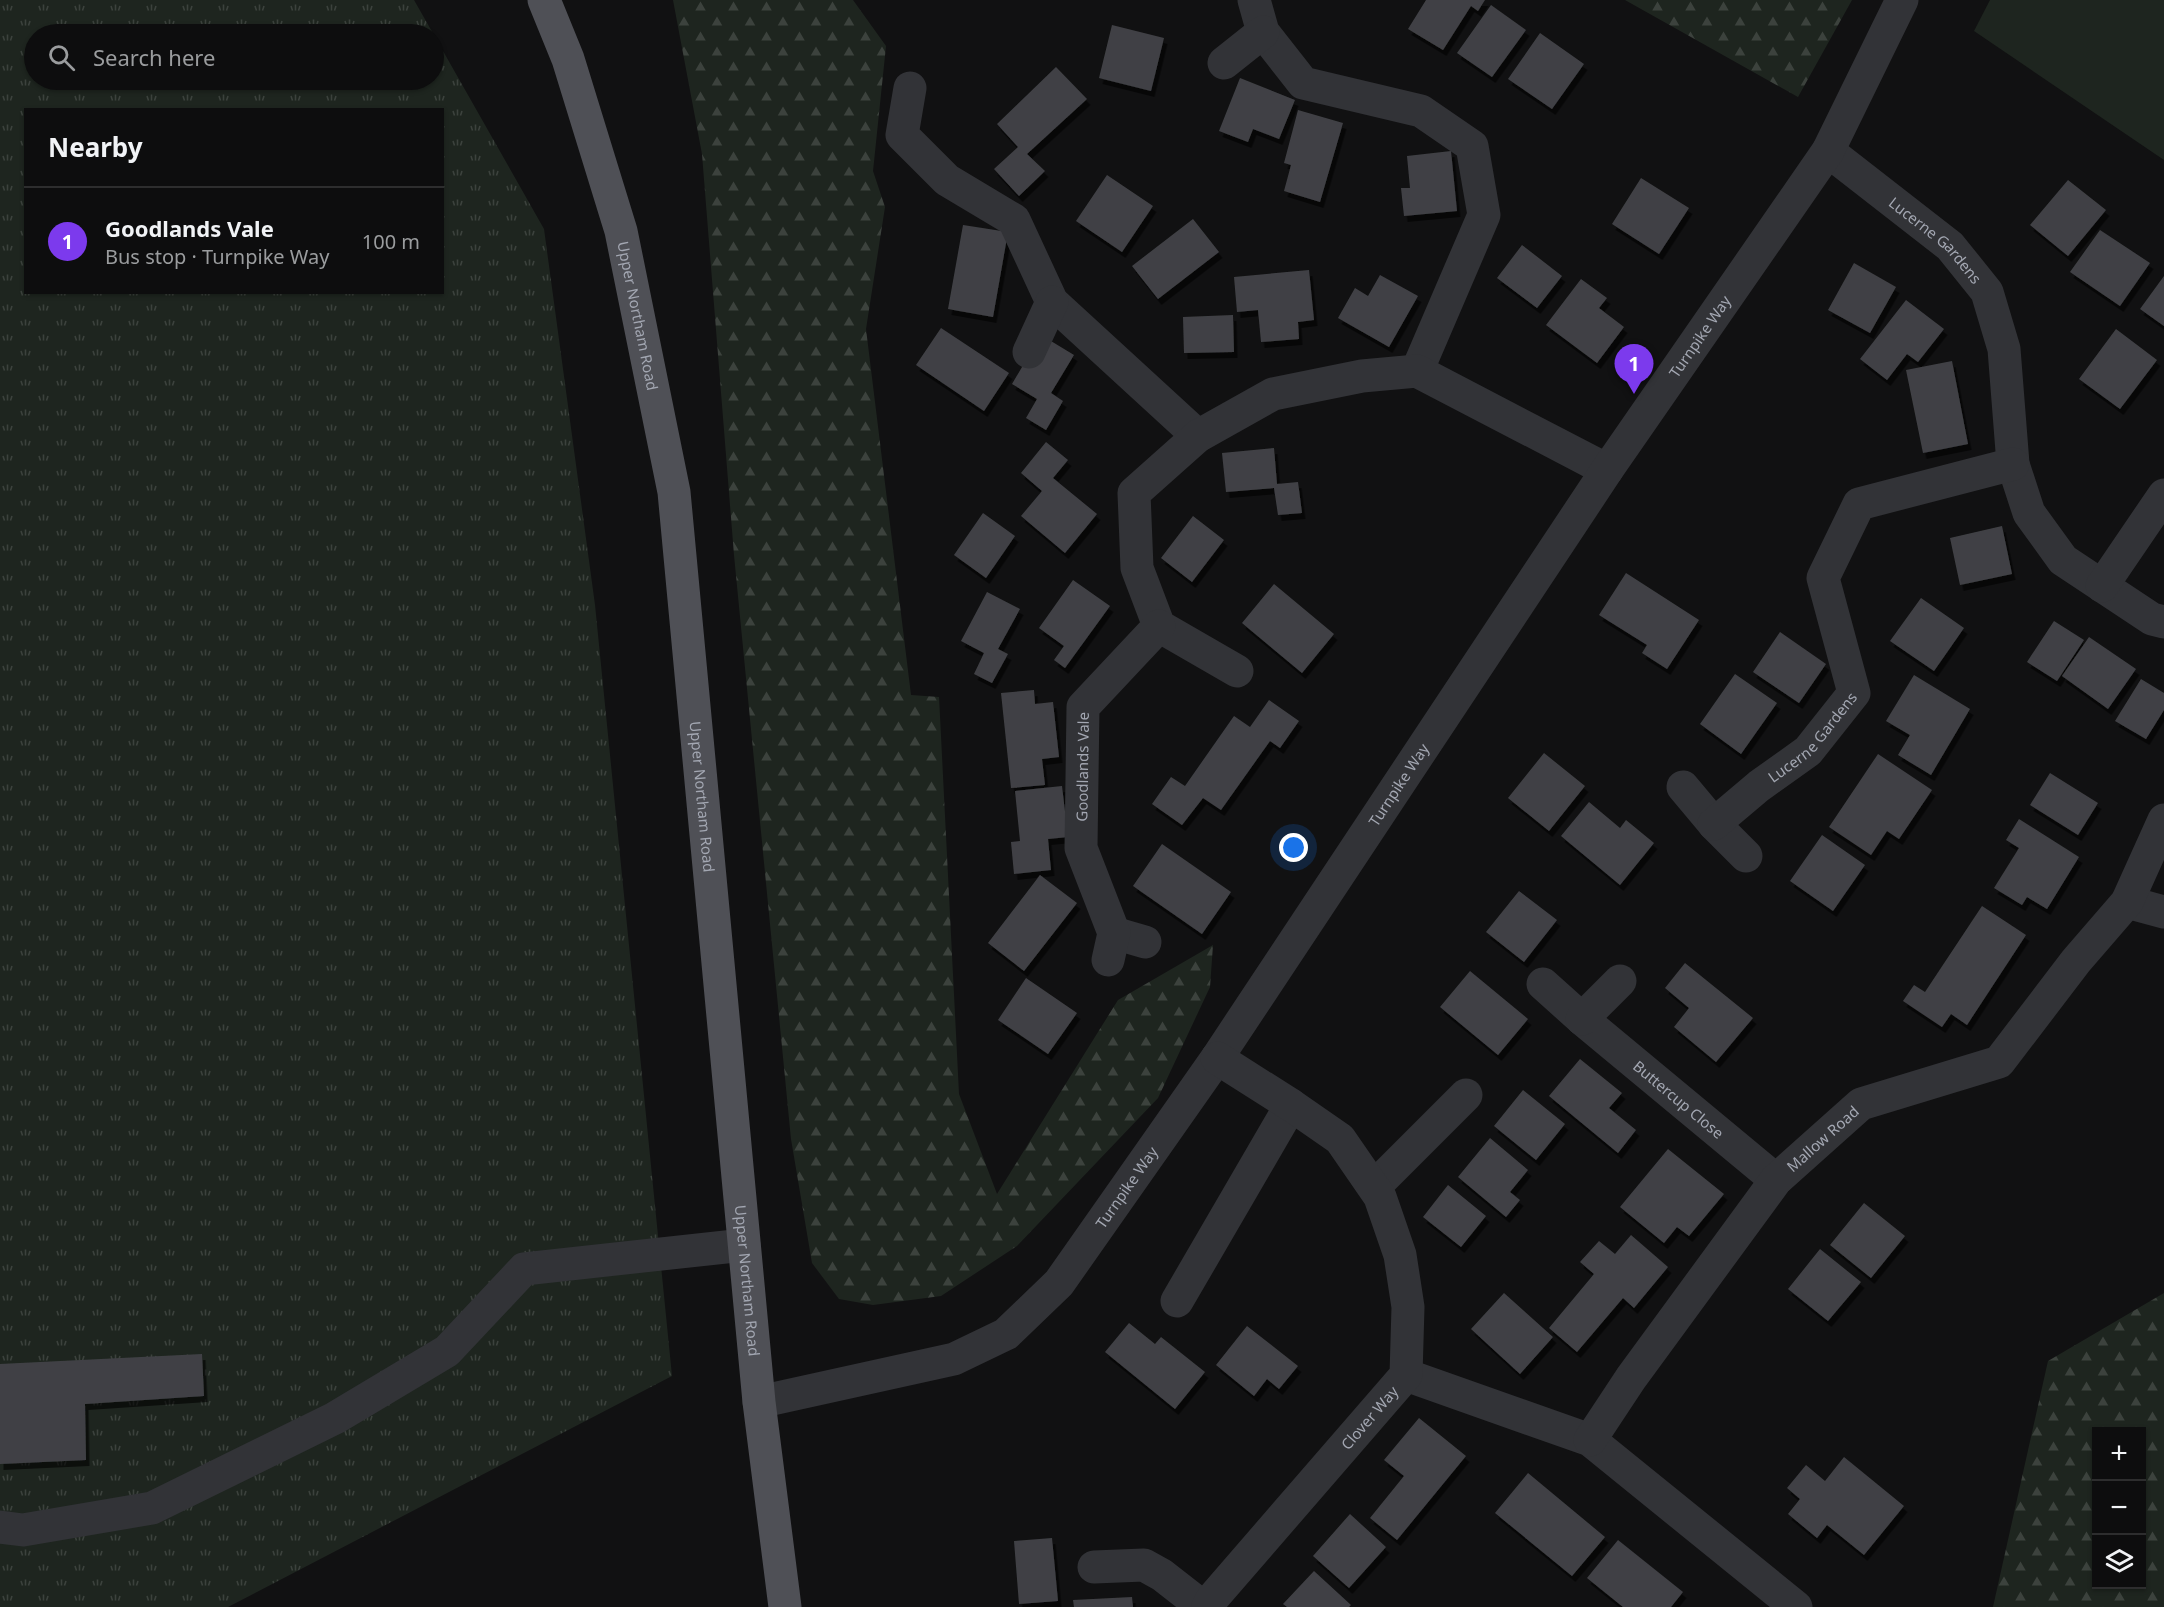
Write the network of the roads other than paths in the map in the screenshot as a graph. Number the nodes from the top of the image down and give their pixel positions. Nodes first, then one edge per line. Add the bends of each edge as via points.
1 (544, 0) edge
2 (1254, 0) edge
3 (1902, 0) edge
4 (1263, 32) junction
5 (1224, 63) dead end
6 (910, 88) dead end
7 (1828, 151) junction
8 (1052, 302) junction
9 (1029, 352) dead end
10 (1418, 371) junction
11 (1198, 436) junction
12 (2013, 465) junction
13 (1607, 470) junction
14 (2164, 495) edge
15 (2102, 586) junction
16 (2164, 622) edge
17 (1159, 626) junction
18 (1237, 671) dead end
19 (1683, 787) dead end
20 (2164, 820) edge
21 (1714, 824) junction
22 (1746, 856) dead end
23 (2127, 902) junction
24 (2164, 912) edge
25 (1145, 942) dead end
26 (1620, 981) dead end
27 (1543, 984) dead end
28 (1582, 1019) junction
29 (1217, 1058) junction
30 (1466, 1095) dead end
31 (1291, 1106) junction
32 (1776, 1180) junction
33 (1374, 1187) junction
34 (744, 1245) junction
35 (1176, 1301) dead end
36 (1406, 1375) junction
37 (759, 1402) junction
38 (1590, 1440) junction
39 (0, 1527) edge
40 (1094, 1567) dead end
41 (1795, 1606) edge
42 (785, 1607) edge
43 (1203, 1607) edge
44 (1208, 1607) edge

1 - 34 main road, Upper Northam Road via 568,59 621,231 674,492
2 - 4 street
3 - 7 street, Turnpike Way
4 - 5 street
4 - 10 street via 1303,83 1421,111 1472,146 1484,215
6 - 8 street via 902,135 947,180 1014,220
7 - 12 street, Lucerne Gardens via 1950,246 1987,292 2004,349
7 - 13 street, Turnpike Way
8 - 9 street
8 - 11 street
10 - 11 street via 1362,376 1273,394
10 - 13 street
11 - 17 street via 1134,493 1137,568
12 - 15 street, Lucerne Gardens via 2029,513 2063,560
12 - 21 street, Lucerne Gardens via 1859,504 1823,578 1854,693 1808,751
13 - 29 street, Turnpike Way
14 - 15 street
15 - 16 street, Lucerne Gardens via 2152,619
17 - 18 street
17 - 25 street, Goodlands Vale via 1083,707 1081,848 1111,946
19 - 21 street
20 - 23 street, Mallow Road
21 - 22 street
23 - 24 street
23 - 32 street, Mallow Road via 1999,1062 1861,1104
26 - 28 street
27 - 28 street, Buttercup Close
28 - 32 street, Buttercup Close
29 - 31 street, Clover Way
29 - 37 street, Turnpike Way via 1059,1283 1006,1334 954,1359
30 - 33 street
31 - 33 street, Clover Way via 1340,1139
31 - 35 street
32 - 38 street, Mallow Road via 1630,1378
33 - 36 street, Clover Way via 1400,1255 1408,1307
34 - 37 main road, Upper Northam Road
34 - 39 street via 524,1269 447,1351 325,1423 152,1508 23,1530
36 - 38 street
36 - 44 street, Clover Way
37 - 42 main road, Upper Northam Road
38 - 41 street
40 - 43 street via 1144,1565

